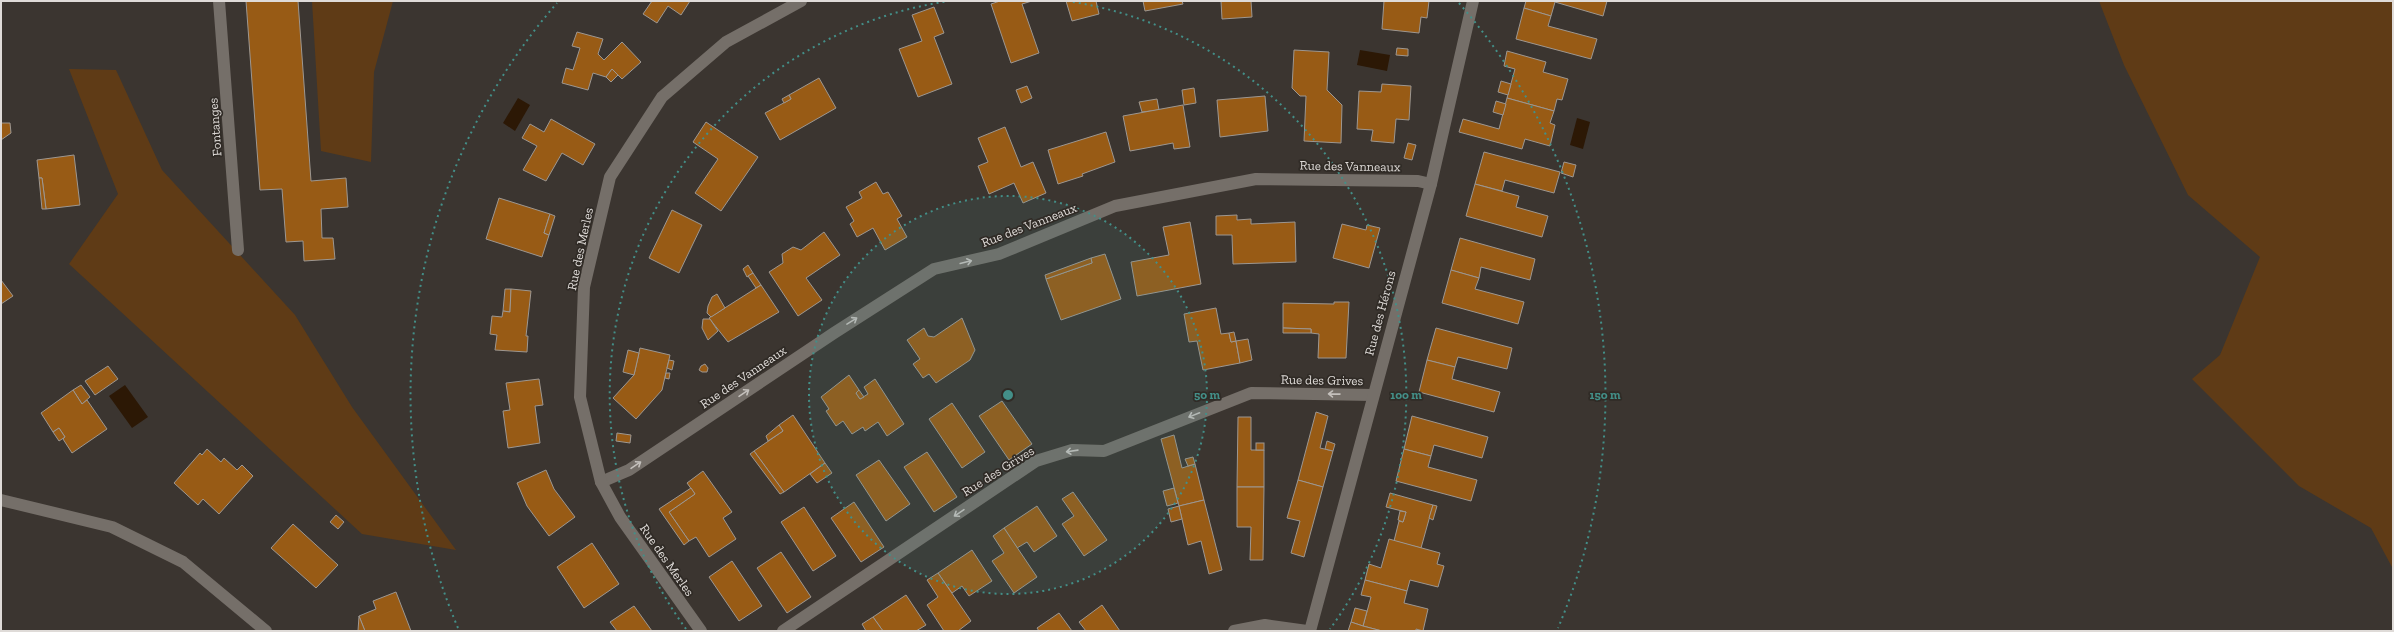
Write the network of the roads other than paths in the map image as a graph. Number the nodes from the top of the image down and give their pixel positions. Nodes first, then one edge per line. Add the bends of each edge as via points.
1 (219, 1) edge
2 (801, 1) edge
3 (1473, 1) edge
4 (1431, 184) junction
5 (238, 250) dead end
6 (1373, 395) junction
7 (601, 482) junction
8 (1, 500) edge
9 (266, 631) edge
10 (700, 631) edge
11 (782, 631) edge
12 (1234, 631) edge
13 (1307, 631) edge
14 (1310, 631) edge

1 - 5 street, Fontanges
2 - 7 street, Rue des Merles via 726,42 662,97 610,177 584,287 580,397
3 - 4 street, Rue des Hérons
4 - 6 street, Rue des Hérons
7 -> 4 street, Rue des Vanneaux via 629,470 934,269 999,254 1115,206 1256,179 1418,181
6 -> 11 street, Rue des Grives via 1251,392 1104,451 1072,450 1036,461
6 - 14 street, Rue des Hérons
7 - 10 street, Rue des Merles via 620,517
8 - 9 street via 112,528 183,562
12 - 13 street via 1265,625

